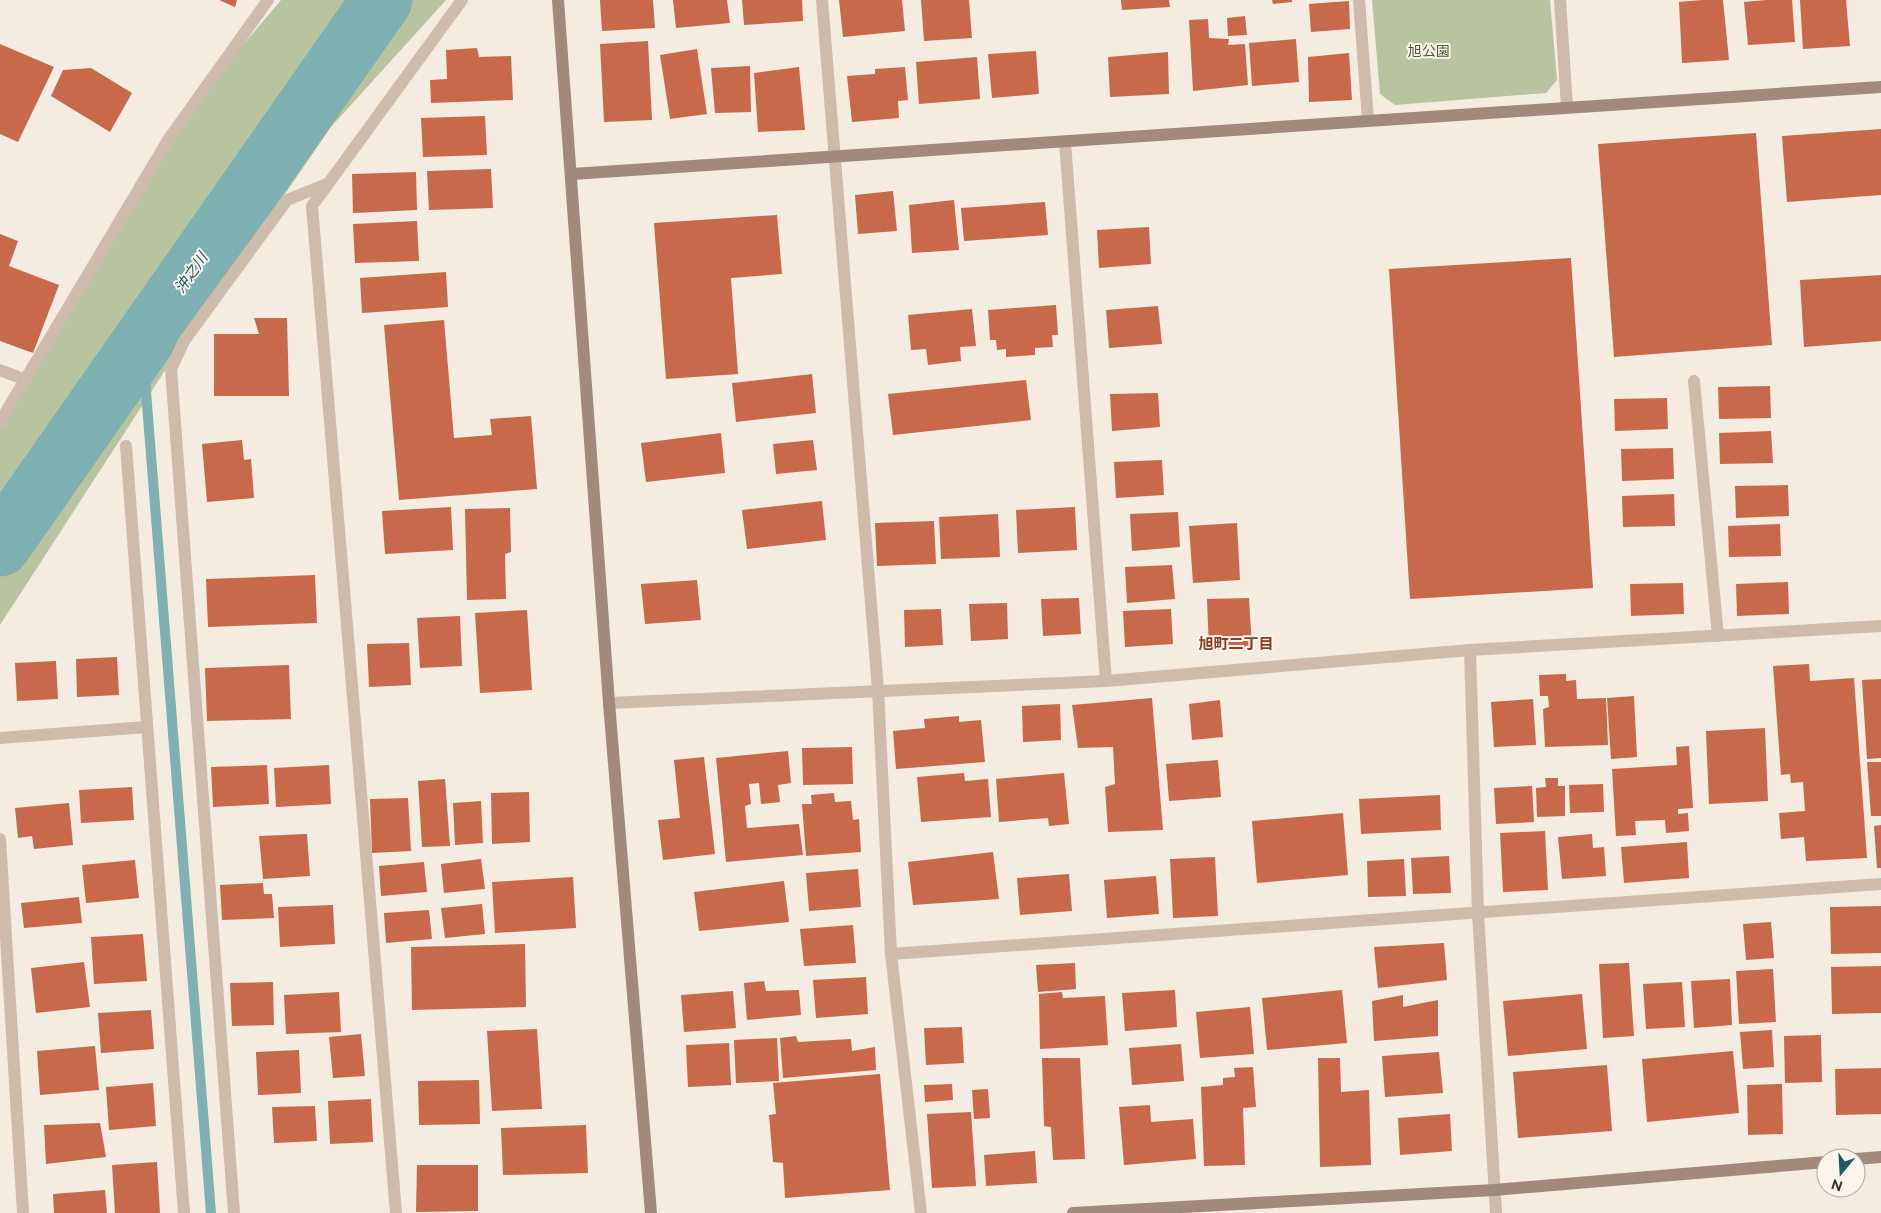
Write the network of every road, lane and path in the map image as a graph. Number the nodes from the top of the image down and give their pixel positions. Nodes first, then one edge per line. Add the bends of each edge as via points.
1 (268, 0) edge
2 (462, 0) edge
3 (558, 0) edge
4 (822, 0) edge
5 (1359, 0) edge
6 (1560, 0) edge
7 (1881, 87) edge
8 (1567, 107) junction
9 (1368, 120) junction
10 (1065, 142) junction
11 (834, 158) junction
12 (572, 174) junction
13 (328, 183) junction
14 (0, 370) edge
15 (26, 380) junction
16 (1694, 381) dead end
17 (0, 422) edge
18 (126, 446) dead end
19 (1881, 626) edge
20 (1718, 636) junction
21 (1470, 650) junction
22 (1106, 681) junction
23 (878, 690) junction
24 (609, 703) junction
25 (147, 727) junction
26 (0, 738) edge
27 (0, 839) edge
28 (1881, 884) edge
29 (1478, 913) junction
30 (891, 954) junction
31 (1881, 1157) edge
32 (1866, 1159) edge
33 (1816, 1163) edge
34 (1494, 1190) junction
35 (23, 1213) edge
36 (184, 1213) edge
37 (234, 1213) edge
38 (396, 1213) edge
39 (651, 1213) edge
40 (921, 1213) edge
41 (1073, 1213) edge
42 (1496, 1213) edge

1 - 15 street via 168,140
2 - 13 street
3 - 12 street
4 - 11 street
5 - 9 street
6 - 8 street
7 - 8 street
8 - 9 street
9 - 10 street
10 - 11 street
10 - 22 street
11 - 12 street
11 - 23 street
12 - 24 street
13 - 37 street via 287,200 184,340 171,369
13 - 38 street via 312,206
14 - 15 street
15 - 17 street
16 - 20 street
18 - 25 street
19 - 20 street
20 - 21 street
21 - 22 street
21 - 29 street
22 - 23 street
23 - 24 street
23 - 30 street
24 - 39 street
25 - 26 street
25 - 36 street
27 - 35 street
28 - 29 street
29 - 30 street
29 - 34 street
30 - 40 street
31 - 32 street
33 - 34 street
34 - 41 street
34 - 42 street

